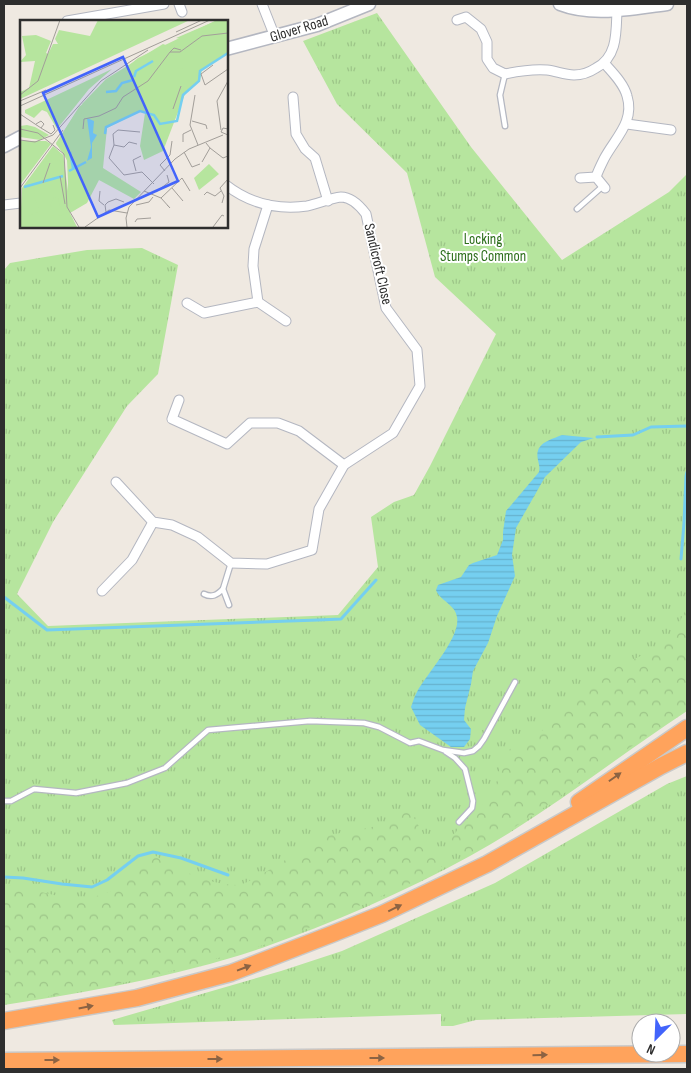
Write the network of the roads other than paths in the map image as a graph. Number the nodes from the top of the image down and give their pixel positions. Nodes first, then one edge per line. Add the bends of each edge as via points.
1 (164, 4) edge
2 (262, 4) edge
3 (370, 4) edge
4 (560, 4) edge
5 (667, 4) edge
6 (110, 8) edge
7 (617, 10) junction
8 (70, 20) edge
9 (457, 20) dead end
10 (275, 37) junction
11 (228, 49) edge
12 (605, 64) junction
13 (505, 74) junction
14 (293, 97) dead end
15 (627, 124) junction
16 (505, 126) dead end
17 (670, 130) dead end
18 (20, 138) edge
19 (4, 146) edge
20 (596, 177) junction
21 (580, 178) dead end
22 (228, 187) edge
23 (604, 187) joint
24 (328, 201) junction
25 (20, 203) edge
26 (4, 205) edge
27 (268, 205) junction
28 (577, 209) dead end
29 (258, 302) junction
30 (187, 303) dead end
31 (286, 320) dead end
32 (179, 400) dead end
33 (344, 465) junction
34 (116, 482) dead end
35 (153, 522) junction
36 (231, 562) junction
37 (223, 589) junction
38 (102, 591) dead end
39 (204, 594) dead end
40 (229, 605) dead end
41 (516, 682) dead end
42 (687, 728) edge
43 (443, 750) junction
44 (687, 753) edge
45 (4, 801) edge
46 (459, 822) dead end
47 (456, 878) junction
48 (4, 1022) edge
49 (687, 1054) edge
50 (4, 1060) edge

1 - 6 street
2 - 10 street
3 - 10 street, Glover Road
4 - 7 street via 586,10
5 - 7 street
6 - 8 street
7 - 12 street via 613,50
9 - 13 street via 466,17 481,29 487,59 493,68
10 - 11 street, Glover Road
12 - 13 street via 574,75 546,70
12 - 15 street via 627,95
13 - 16 lane via 500,95
14 - 24 street via 296,134 315,158
15 - 17 street
15 - 20 street
18 - 19 street
20 - 21 street
20 - 23 street
22 - 27 street, Sandicroft Close via 250,200
23 - 28 lane
24 - 27 street, Sandicroft Close via 306,206
24 - 33 street, Sandicroft Close via 341,197 350,200 366,214 386,308 417,350 420,386 393,433
25 - 26 street
27 - 29 street via 254,249
29 - 30 street via 204,313
29 - 31 street
32 - 33 street via 172,419 227,444 250,423 278,423 299,431
33 - 36 street, Sandicroft Close via 319,509 312,550 267,564
34 - 35 street
35 - 36 street via 172,525 198,537
35 - 38 street via 132,560
36 - 37 lane
37 - 39 lane via 210,597
37 - 40 lane
41 - 43 lane via 479,746 464,753
47 -> 42 highway via 582,800
43 - 45 lane via 419,741 410,743 364,723 310,722 208,730 165,768 128,783 76,793 34,789 12,801
43 - 46 lane via 465,769 469,780 472,808
44 - 47 highway
48 -> 47 highway via 137,998 231,972 382,914
50 -> 49 highway

